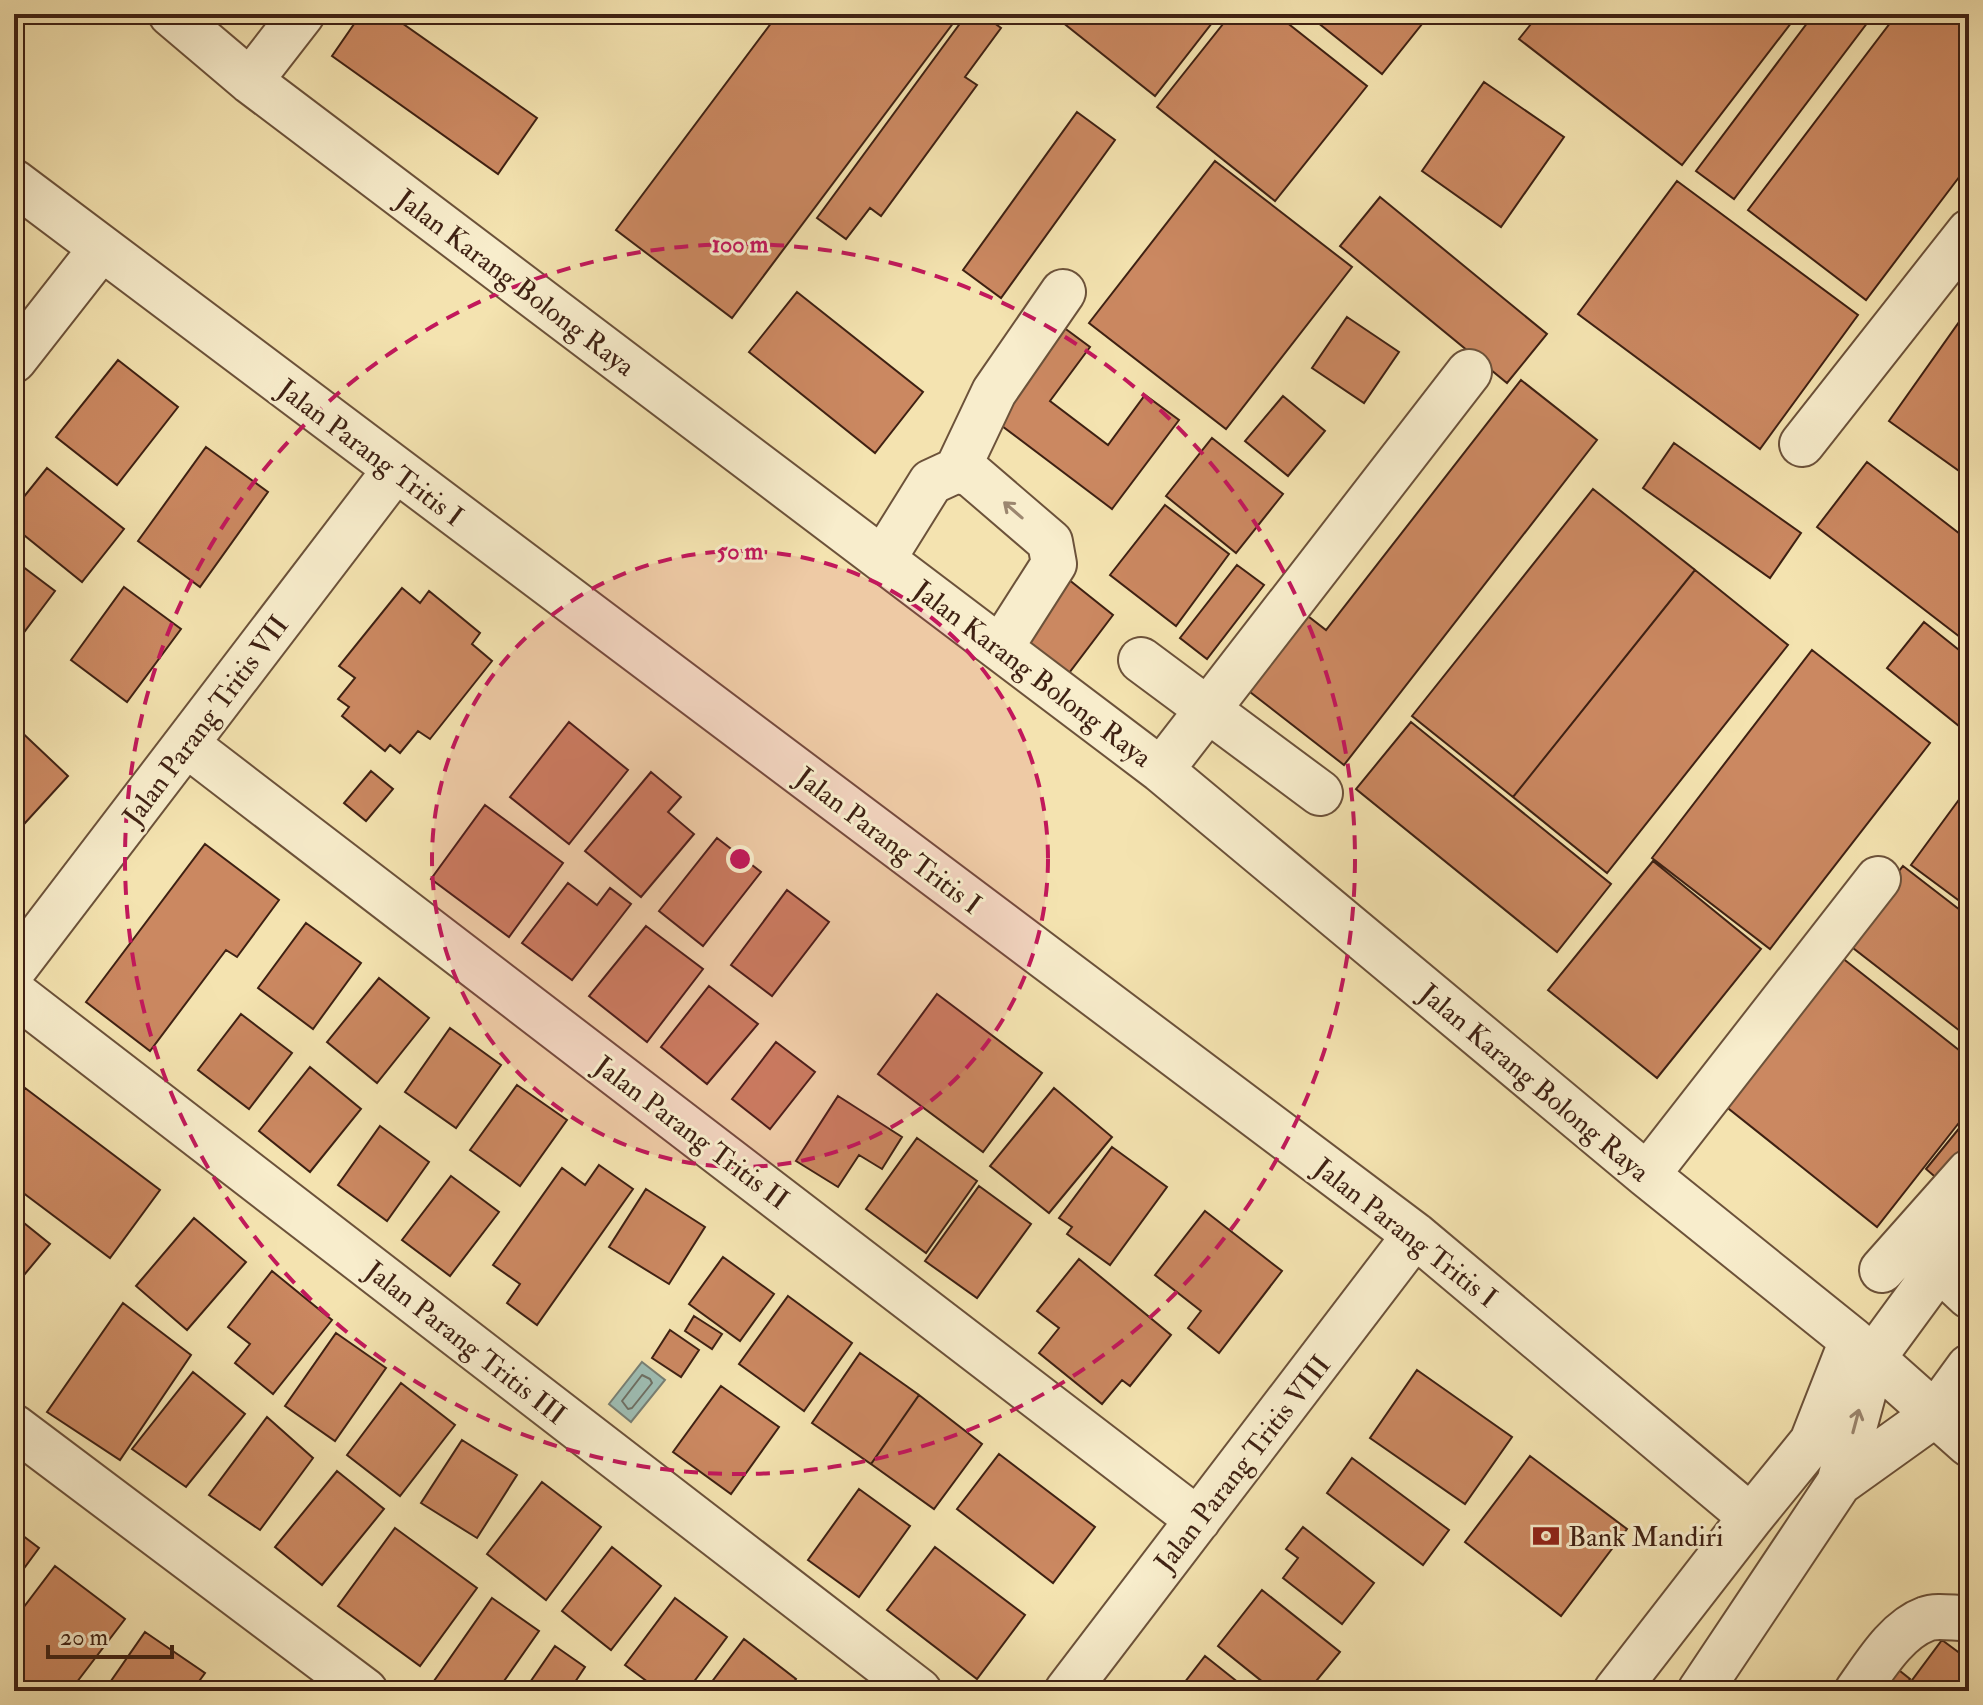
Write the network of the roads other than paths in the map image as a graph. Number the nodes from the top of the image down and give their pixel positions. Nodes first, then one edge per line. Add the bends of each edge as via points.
1 (171, 14) edge
2 (302, 14) edge
3 (250, 81) junction
4 (14, 182) edge
5 (1969, 232) edge
6 (101, 249) junction
7 (1063, 292) dead end
8 (14, 360) edge
9 (1469, 372) dead end
10 (1802, 444) dead end
11 (395, 470) junction
12 (957, 470) junction
13 (883, 559) junction
14 (1001, 647) junction
15 (1141, 660) dead end
16 (1207, 709) junction
17 (186, 744) junction
18 (1161, 770) junction
19 (1320, 793) dead end
20 (1878, 879) dead end
21 (14, 969) edge
22 (14, 993) edge
23 (1969, 1172) edge
24 (1647, 1175) junction
25 (1969, 1233) edge
26 (1415, 1235) junction
27 (1882, 1270) dead end
28 (1954, 1282) edge
29 (1862, 1349) junction
30 (1969, 1367) edge
31 (1934, 1415) junction
32 (14, 1427) edge
33 (1969, 1444) edge
34 (1839, 1483) junction
35 (1751, 1517) junction
36 (1198, 1520) junction
37 (1969, 1621) edge
38 (365, 1691) edge
39 (919, 1691) edge
40 (1067, 1691) edge
41 (1616, 1691) edge
42 (1700, 1691) edge
43 (1857, 1691) edge

1 - 3 street, Jalan Karang Bolong Raya
2 - 3 street
3 - 13 street, Jalan Karang Bolong Raya
4 - 6 street, Jalan Parang Tritis I
5 - 10 street
6 - 8 street
6 - 11 street, Jalan Parang Tritis I
7 - 12 street via 994,392
9 - 16 street
11 - 17 street, Jalan Parang Tritis VII
11 - 26 street, Jalan Parang Tritis I
12 - 13 street via 931,482
14 -> 12 street via 1054,564 1050,542 972,475
13 - 14 street, Jalan Karang Bolong Raya
14 - 18 street, Jalan Karang Bolong Raya
15 - 16 street
16 - 18 street
16 - 19 street
17 - 21 street, Jalan Parang Tritis VII
17 - 36 street, Jalan Parang Tritis II
18 - 24 street, Jalan Karang Bolong Raya
20 - 24 street
22 - 39 street, Jalan Parang Tritis III
23 - 27 street
24 - 29 street, Jalan Karang Bolong Raya
25 - 28 street
26 - 35 street, Jalan Parang Tritis I
26 - 36 street, Jalan Parang Tritis VIII
28 - 29 street
29 - 31 street, Jalan Karang Bolong Raya
34 -> 29 street
29 - 35 street via 1812,1442
30 - 31 street
31 - 33 street, Jalan Karang Bolong Raya
31 - 34 street
32 - 38 street
34 - 42 street
35 - 41 street
36 - 40 street, Jalan Parang Tritis VIII
37 - 43 street via 1927,1618 1892,1646

